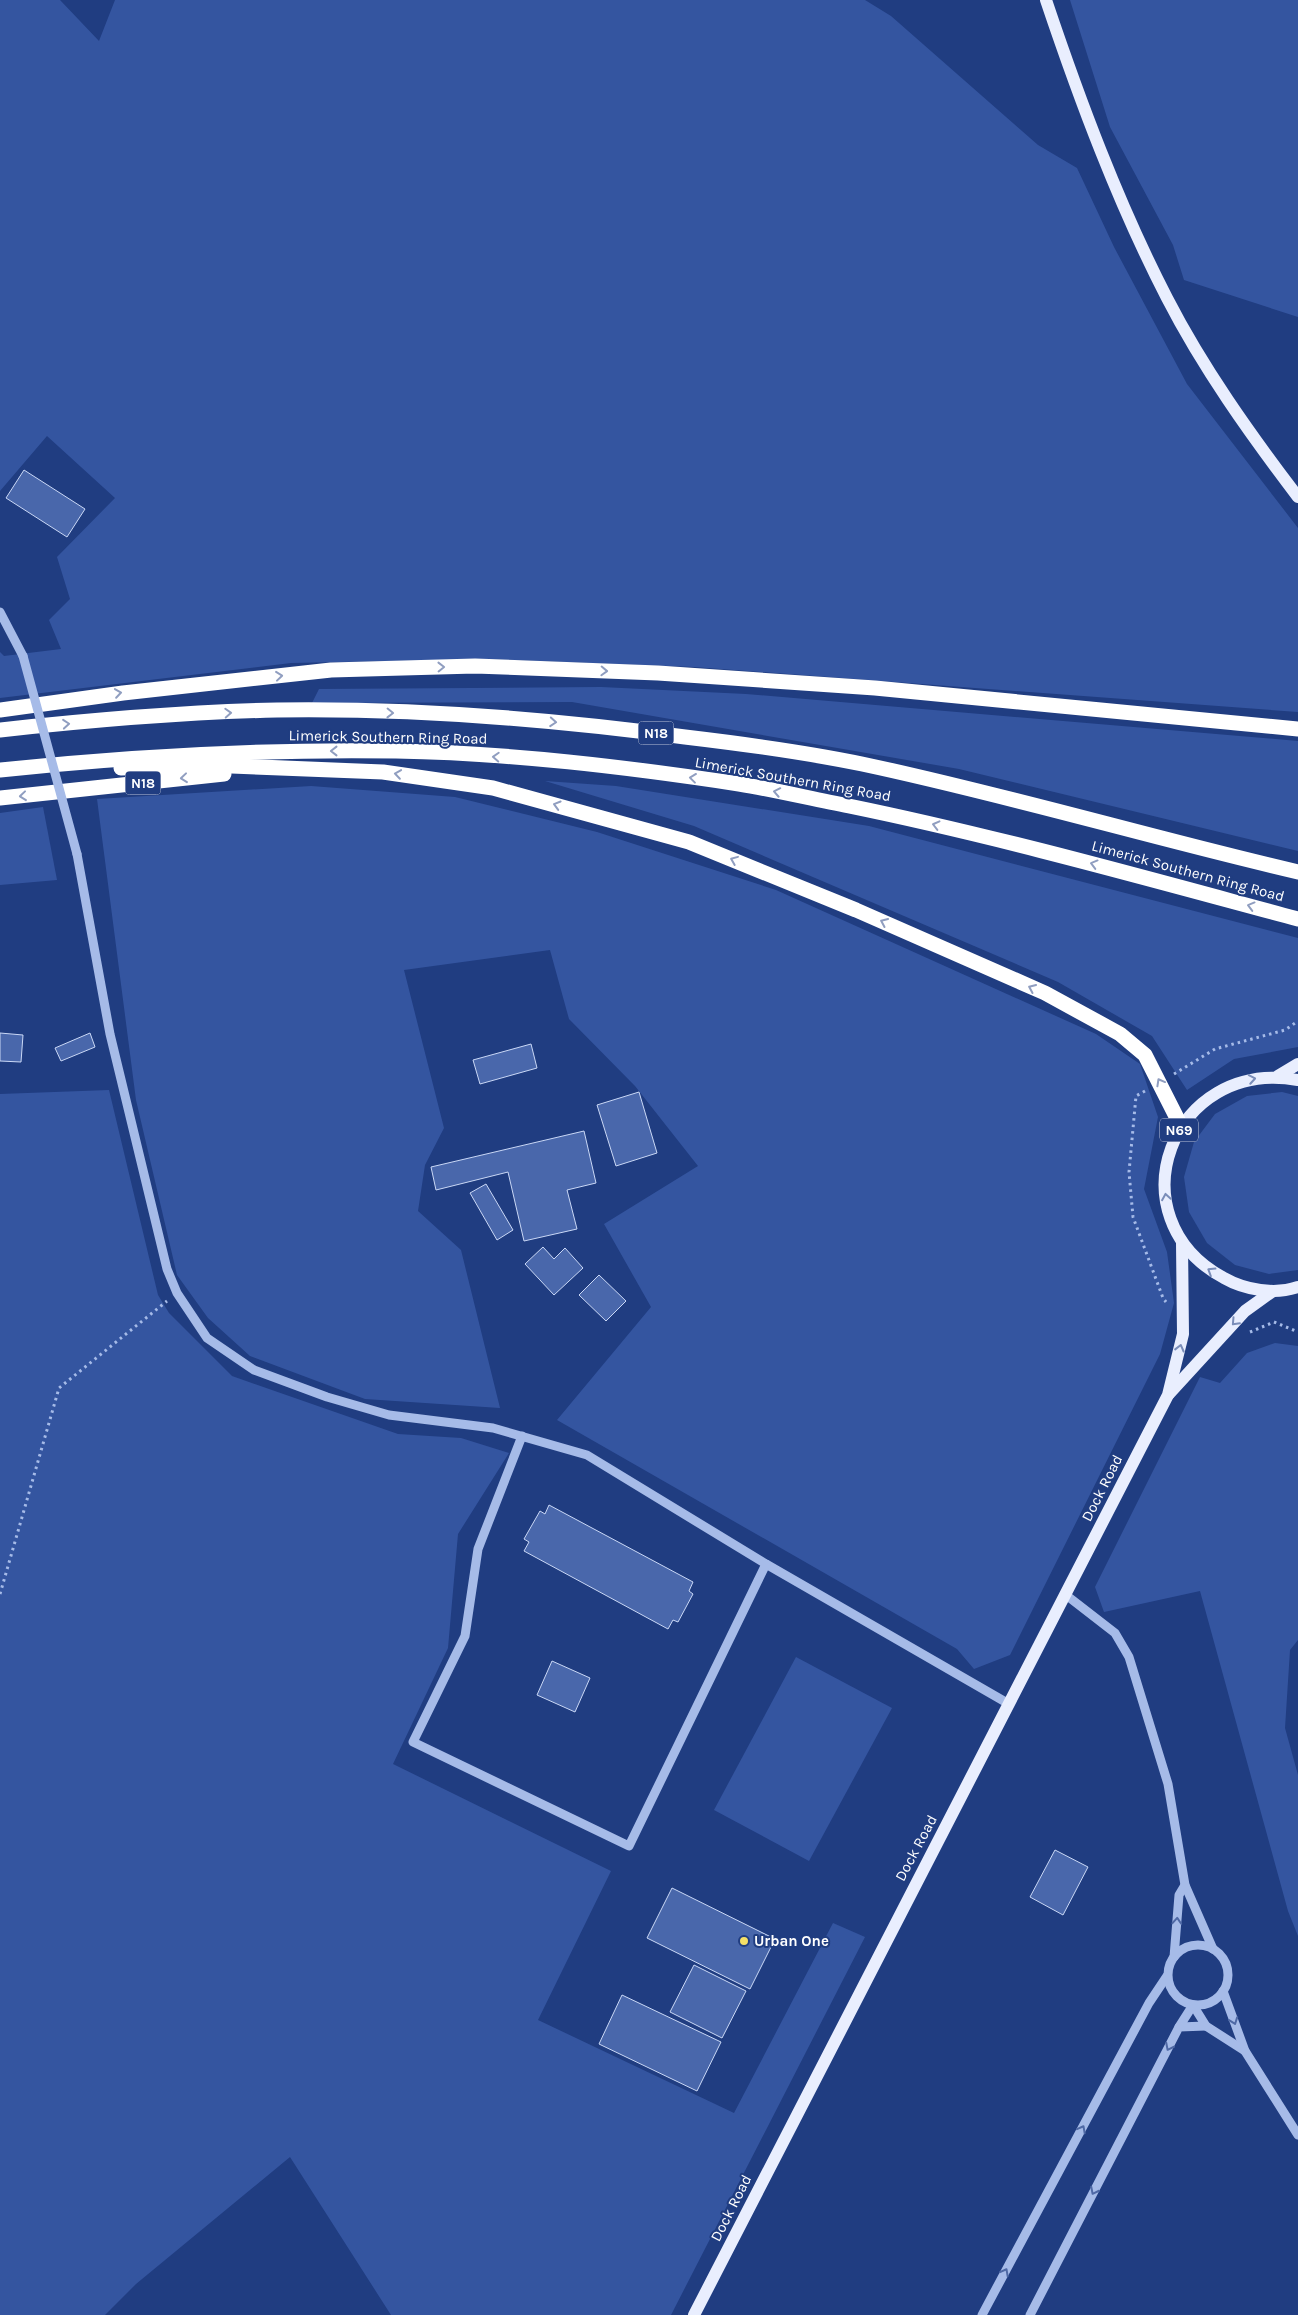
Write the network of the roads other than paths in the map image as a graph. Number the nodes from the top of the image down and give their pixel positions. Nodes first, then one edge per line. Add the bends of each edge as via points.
1 (1046, 0) edge
2 (1298, 497) edge
3 (0, 612) edge
4 (0, 710) edge
5 (1298, 729) edge
6 (0, 730) edge
7 (285, 769) junction
8 (0, 770) edge
9 (0, 798) edge
10 (1298, 872) edge
11 (1298, 919) edge
12 (1298, 1064) edge
13 (1278, 1076) junction
14 (1298, 1080) edge
15 (1181, 1126) junction
16 (1182, 1243) junction
17 (1273, 1291) junction
18 (1296, 1291) edge
19 (1168, 1395) junction
20 (522, 1436) junction
21 (766, 1564) junction
22 (1066, 1595) junction
23 (1009, 1704) junction
24 (1185, 1885) junction
25 (1213, 1949) junction
26 (1174, 1957) junction
27 (1167, 1976) junction
28 (1223, 1991) junction
29 (1193, 2005) junction
30 (1206, 2026) junction
31 (1178, 2028) junction
32 (1245, 2051) junction
33 (1298, 2135) edge
34 (694, 2315) edge
35 (982, 2315) edge
36 (1030, 2315) edge

1 - 2 main road via 1087,118 1167,299 1220,388
3 - 20 street, bridge via 22,656 77,854 110,1034 167,1269 177,1293 207,1338 254,1370 326,1397 389,1415 493,1428
4 -> 5 highway via 331,670 475,666 658,673 846,686
6 -> 10 highway, Limerick Southern Ring Road / N18 via 277,710 486,716 601,725 859,764 998,795 1193,848
7 - 8 highway, N18 via 207,765
7 -> 9 highway, N18
15 -> 7 highway, N18 via 1146,1055 1120,1034 1045,993 856,910 688,842 493,788 383,772
11 -> 8 highway, Limerick Southern Ring Road / N18 via 916,820 741,784 554,760 398,751 254,752 106,758
12 - 13 main road, N69
13 - 14 main road, N69
15 -> 13 main road, N69 via 1200,1104 1223,1088 1250,1078
16 -> 15 main road, N69 via 1169,1215 1164,1184 1168,1154
17 -> 16 main road, N69 via 1230,1282 1206,1269
19 -> 16 main road, Dock Road via 1183,1334
17 - 18 main road, N69
17 -> 19 main road, Dock Road via 1244,1312
19 - 22 main road, Dock Road
20 - 21 street via 587,1455
20 - 21 street via 478,1549 465,1636 413,1742 629,1846
21 - 23 street
22 - 23 main road, Dock Road
22 - 24 street via 1115,1633 1129,1657 1168,1784
23 - 34 main road, Dock Road
24 - 25 street
26 -> 24 street via 1179,1895
25 - 26 street via 1195,1945
25 - 28 street via 1221,1956 1228,1973
26 - 27 street
27 - 29 street via 1179,1998
35 -> 27 street via 1149,2003
28 - 29 street via 1208,2003
28 -> 32 street
29 - 30 street
29 - 31 street
30 - 31 street
30 - 32 street
31 -> 36 street
32 - 33 street

